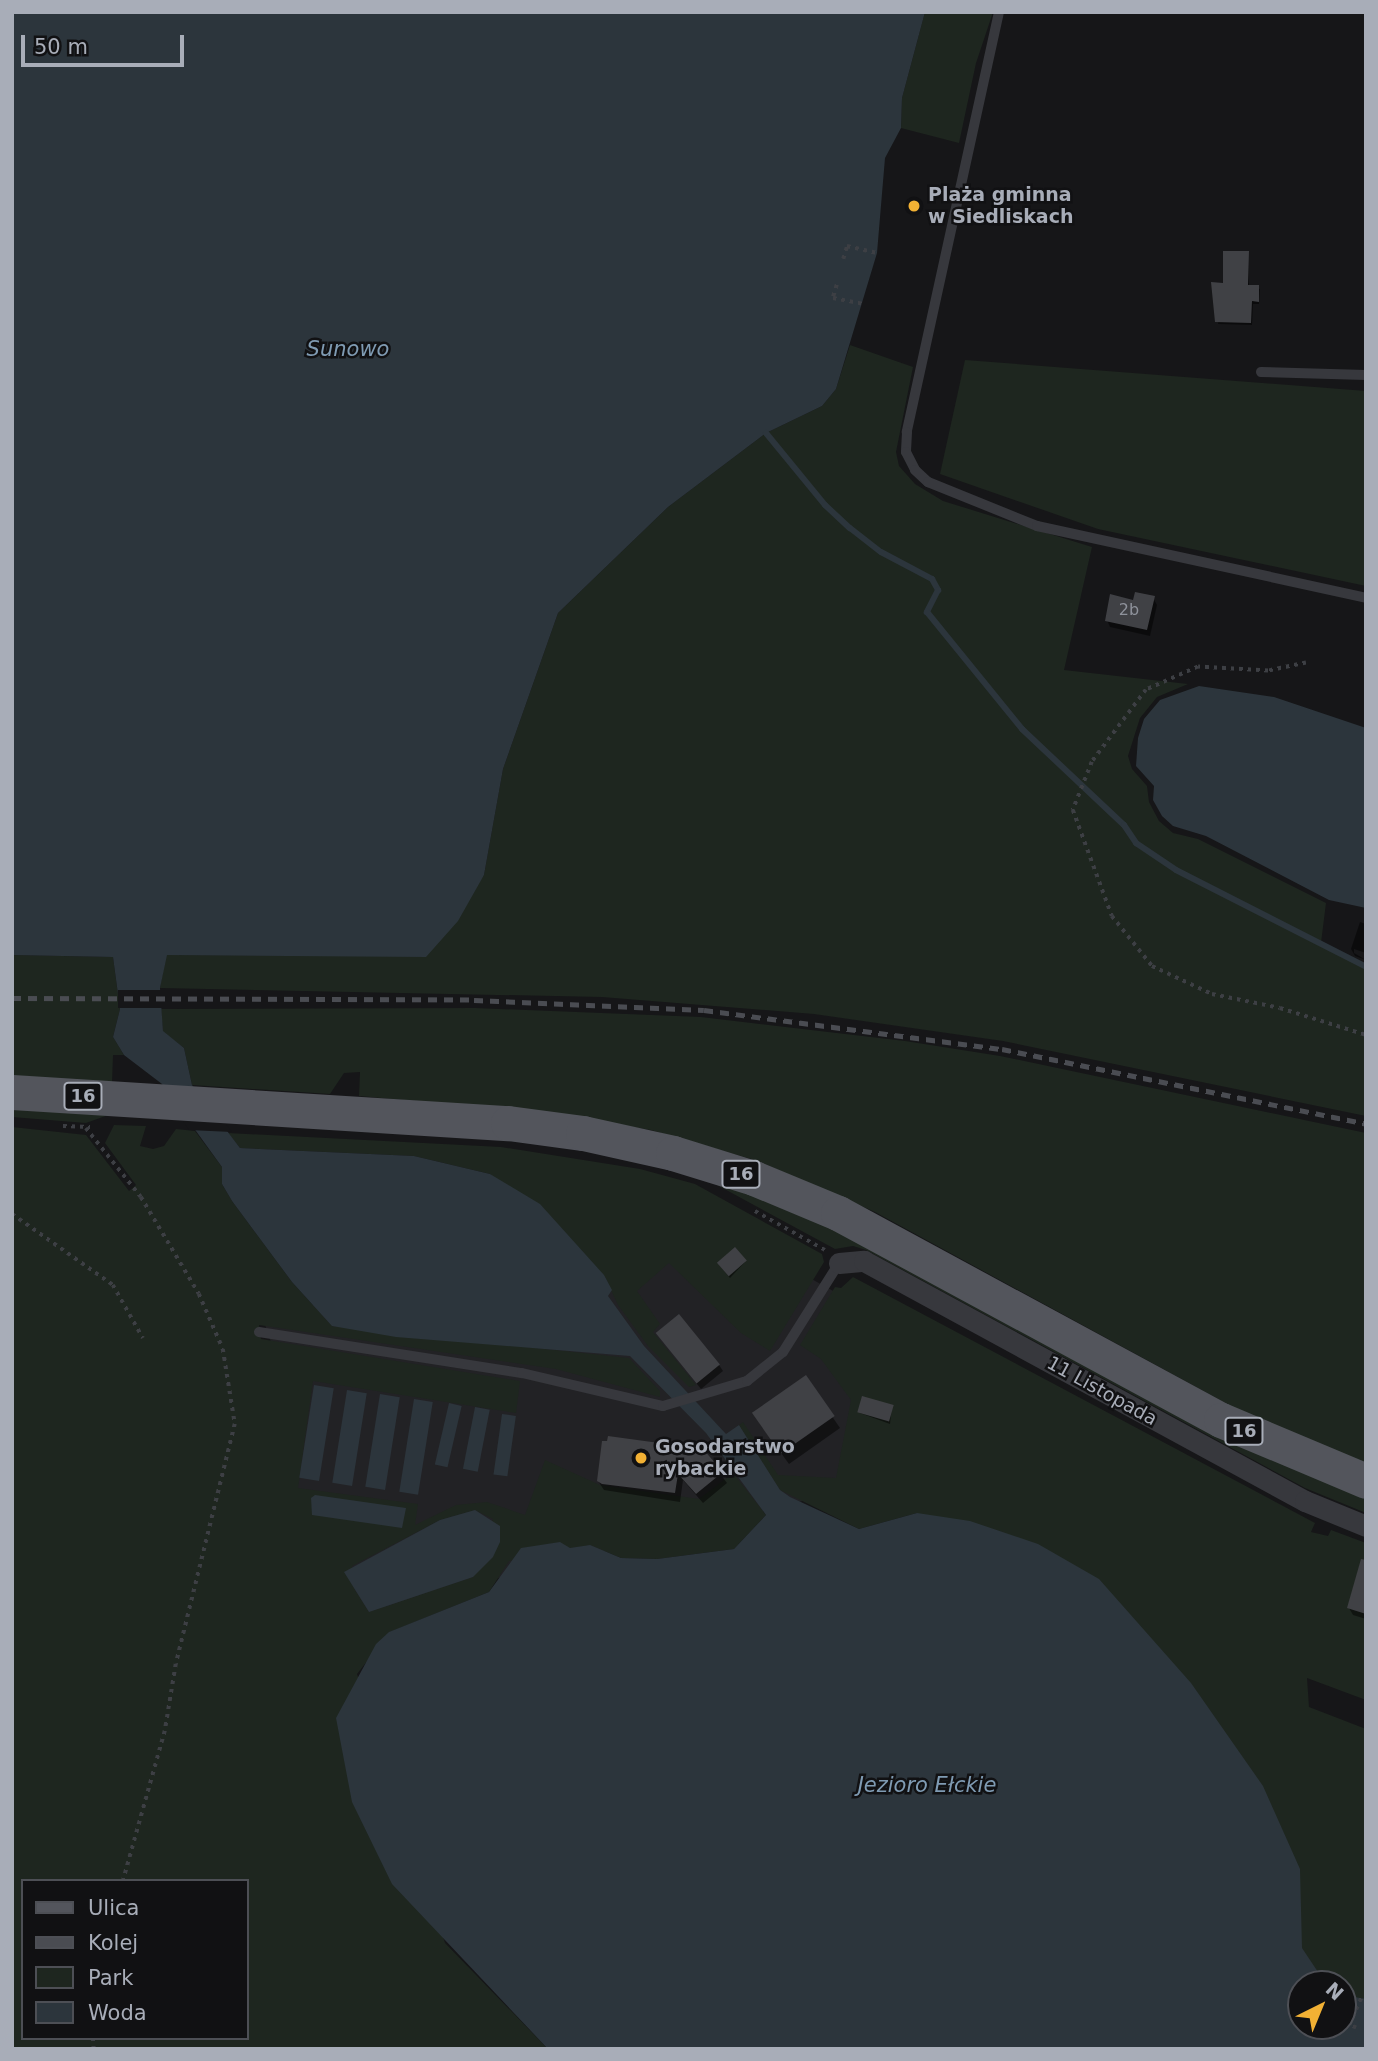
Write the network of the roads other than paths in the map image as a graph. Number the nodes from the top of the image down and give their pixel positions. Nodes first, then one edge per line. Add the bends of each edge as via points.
1 (999, 12) edge
2 (1261, 373) dead end
3 (1366, 375) edge
4 (1366, 598) edge
5 (12, 1091) edge
6 (839, 1263) joint
7 (258, 1332) dead end
8 (1366, 1481) edge
9 (1366, 1526) edge

1 - 4 lane via 907,432 906,452 915,470 928,482 1037,526
2 - 3 lane
5 - 8 main road, 16 via 566,1130 673,1153 754,1178 877,1233 1221,1420
6 - 7 lane via 783,1352 747,1381 663,1406 522,1373
6 - 9 street, 11 Listopada via 864,1261 1283,1489

